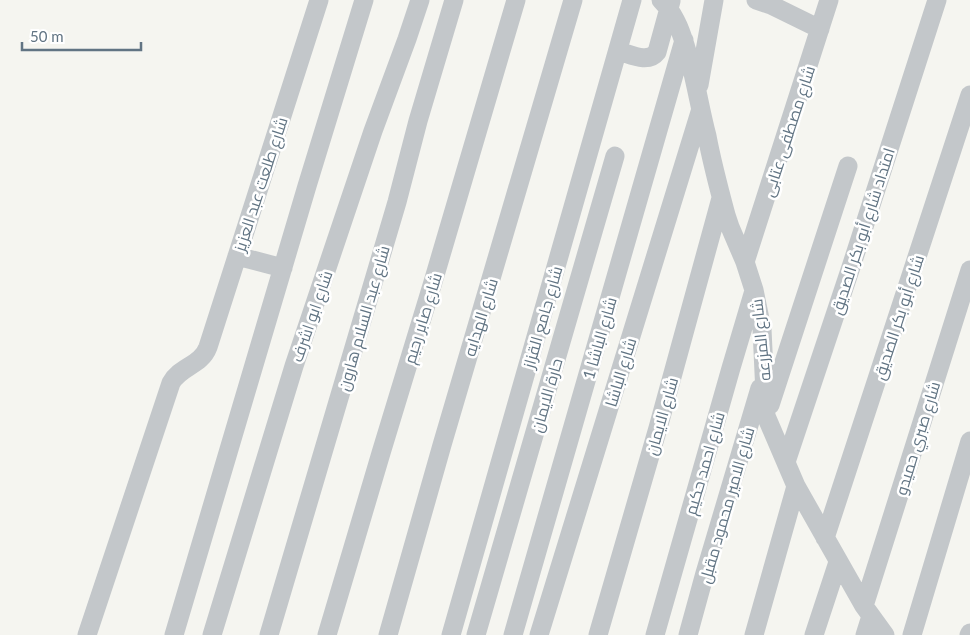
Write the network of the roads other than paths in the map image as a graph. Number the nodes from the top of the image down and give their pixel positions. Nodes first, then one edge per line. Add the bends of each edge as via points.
1 (319, 0) edge
2 (364, 0) edge
3 (420, 0) edge
4 (454, 0) edge
5 (516, 0) edge
6 (573, 0) edge
7 (632, 0) edge
8 (714, 0) edge
9 (829, 0) edge
10 (936, 0) edge
11 (667, 2) edge
12 (767, 2) edge
13 (820, 29) junction
14 (684, 40) junction
15 (618, 51) junction
16 (970, 96) edge
17 (699, 100) junction
18 (615, 156) dead end
19 (848, 166) dead end
20 (721, 196) junction
21 (238, 256) junction
22 (746, 262) junction
23 (283, 268) junction
24 (970, 270) edge
25 (754, 290) junction
26 (764, 374) junction
27 (766, 416) junction
28 (970, 441) edge
29 (786, 462) junction
30 (796, 486) junction
31 (825, 538) junction
32 (838, 562) junction
33 (867, 611) junction
34 (457, 634) edge
35 (87, 635) edge
36 (174, 635) edge
37 (212, 635) edge
38 (269, 635) edge
39 (326, 635) edge
40 (388, 635) edge
41 (476, 635) edge
42 (513, 635) edge
43 (539, 635) edge
44 (598, 635) edge
45 (655, 635) edge
46 (688, 635) edge
47 (754, 635) edge
48 (814, 635) edge
49 (865, 635) edge
50 (886, 635) edge
51 (912, 635) edge

1 - 21 street, شارع طلعت عبد العزيز
2 - 23 street
3 - 37 street, شارع ابو اشرف via 294,366
4 - 38 street, شارع عبد السلام هارون
5 - 39 street, شارع صابر رحيم
6 - 40 street, شارع الهدايه
7 - 15 street, شارع جامع القزاز
8 - 17 street
9 - 13 street, شارع مصطفى عتابى
10 - 29 street, امتداد شارع أبو بكر الصديق
11 - 14 street, شارع المزرعه
11 - 15 street via 655,55 646,58
12 - 13 street
13 - 22 street, شارع مصطفى عتابى
14 - 17 street, شارع المزرعه
14 - 42 street, شارع الباشا 1
15 - 34 street, شارع جامع القزاز
16 - 31 street, شارع أبو بكر الصديق
17 - 20 street, شارع المزرعه
17 - 43 street, شارع الباشا
18 - 41 street, حارة الايمان
19 - 27 street
20 - 22 street, شارع المزرعه
20 - 44 street, شارع الايمان
21 - 23 street
21 - 35 street, شارع طلعت عبد العزيز via 206,354 171,383
22 - 25 street, شارع المزرعه
23 - 36 street
24 - 33 street, شارع صبري حميدو
25 - 26 street, شارع المزرعه via 762,329
25 - 45 street, شارع احمد حكيم
26 - 27 street, شارع المزرعه
26 - 46 street, شارع الامير محمود مقبل
27 - 29 street, شارع المزرعه
28 - 51 street
29 - 30 street, شارع المزرعه
30 - 31 street, شارع المزرعه
30 - 47 street
31 - 32 street, شارع المزرعه
32 - 33 street, شارع المزرعه
32 - 48 street
33 - 49 street, شارع صبري حميدو
33 - 50 street, شارع المزرعه

